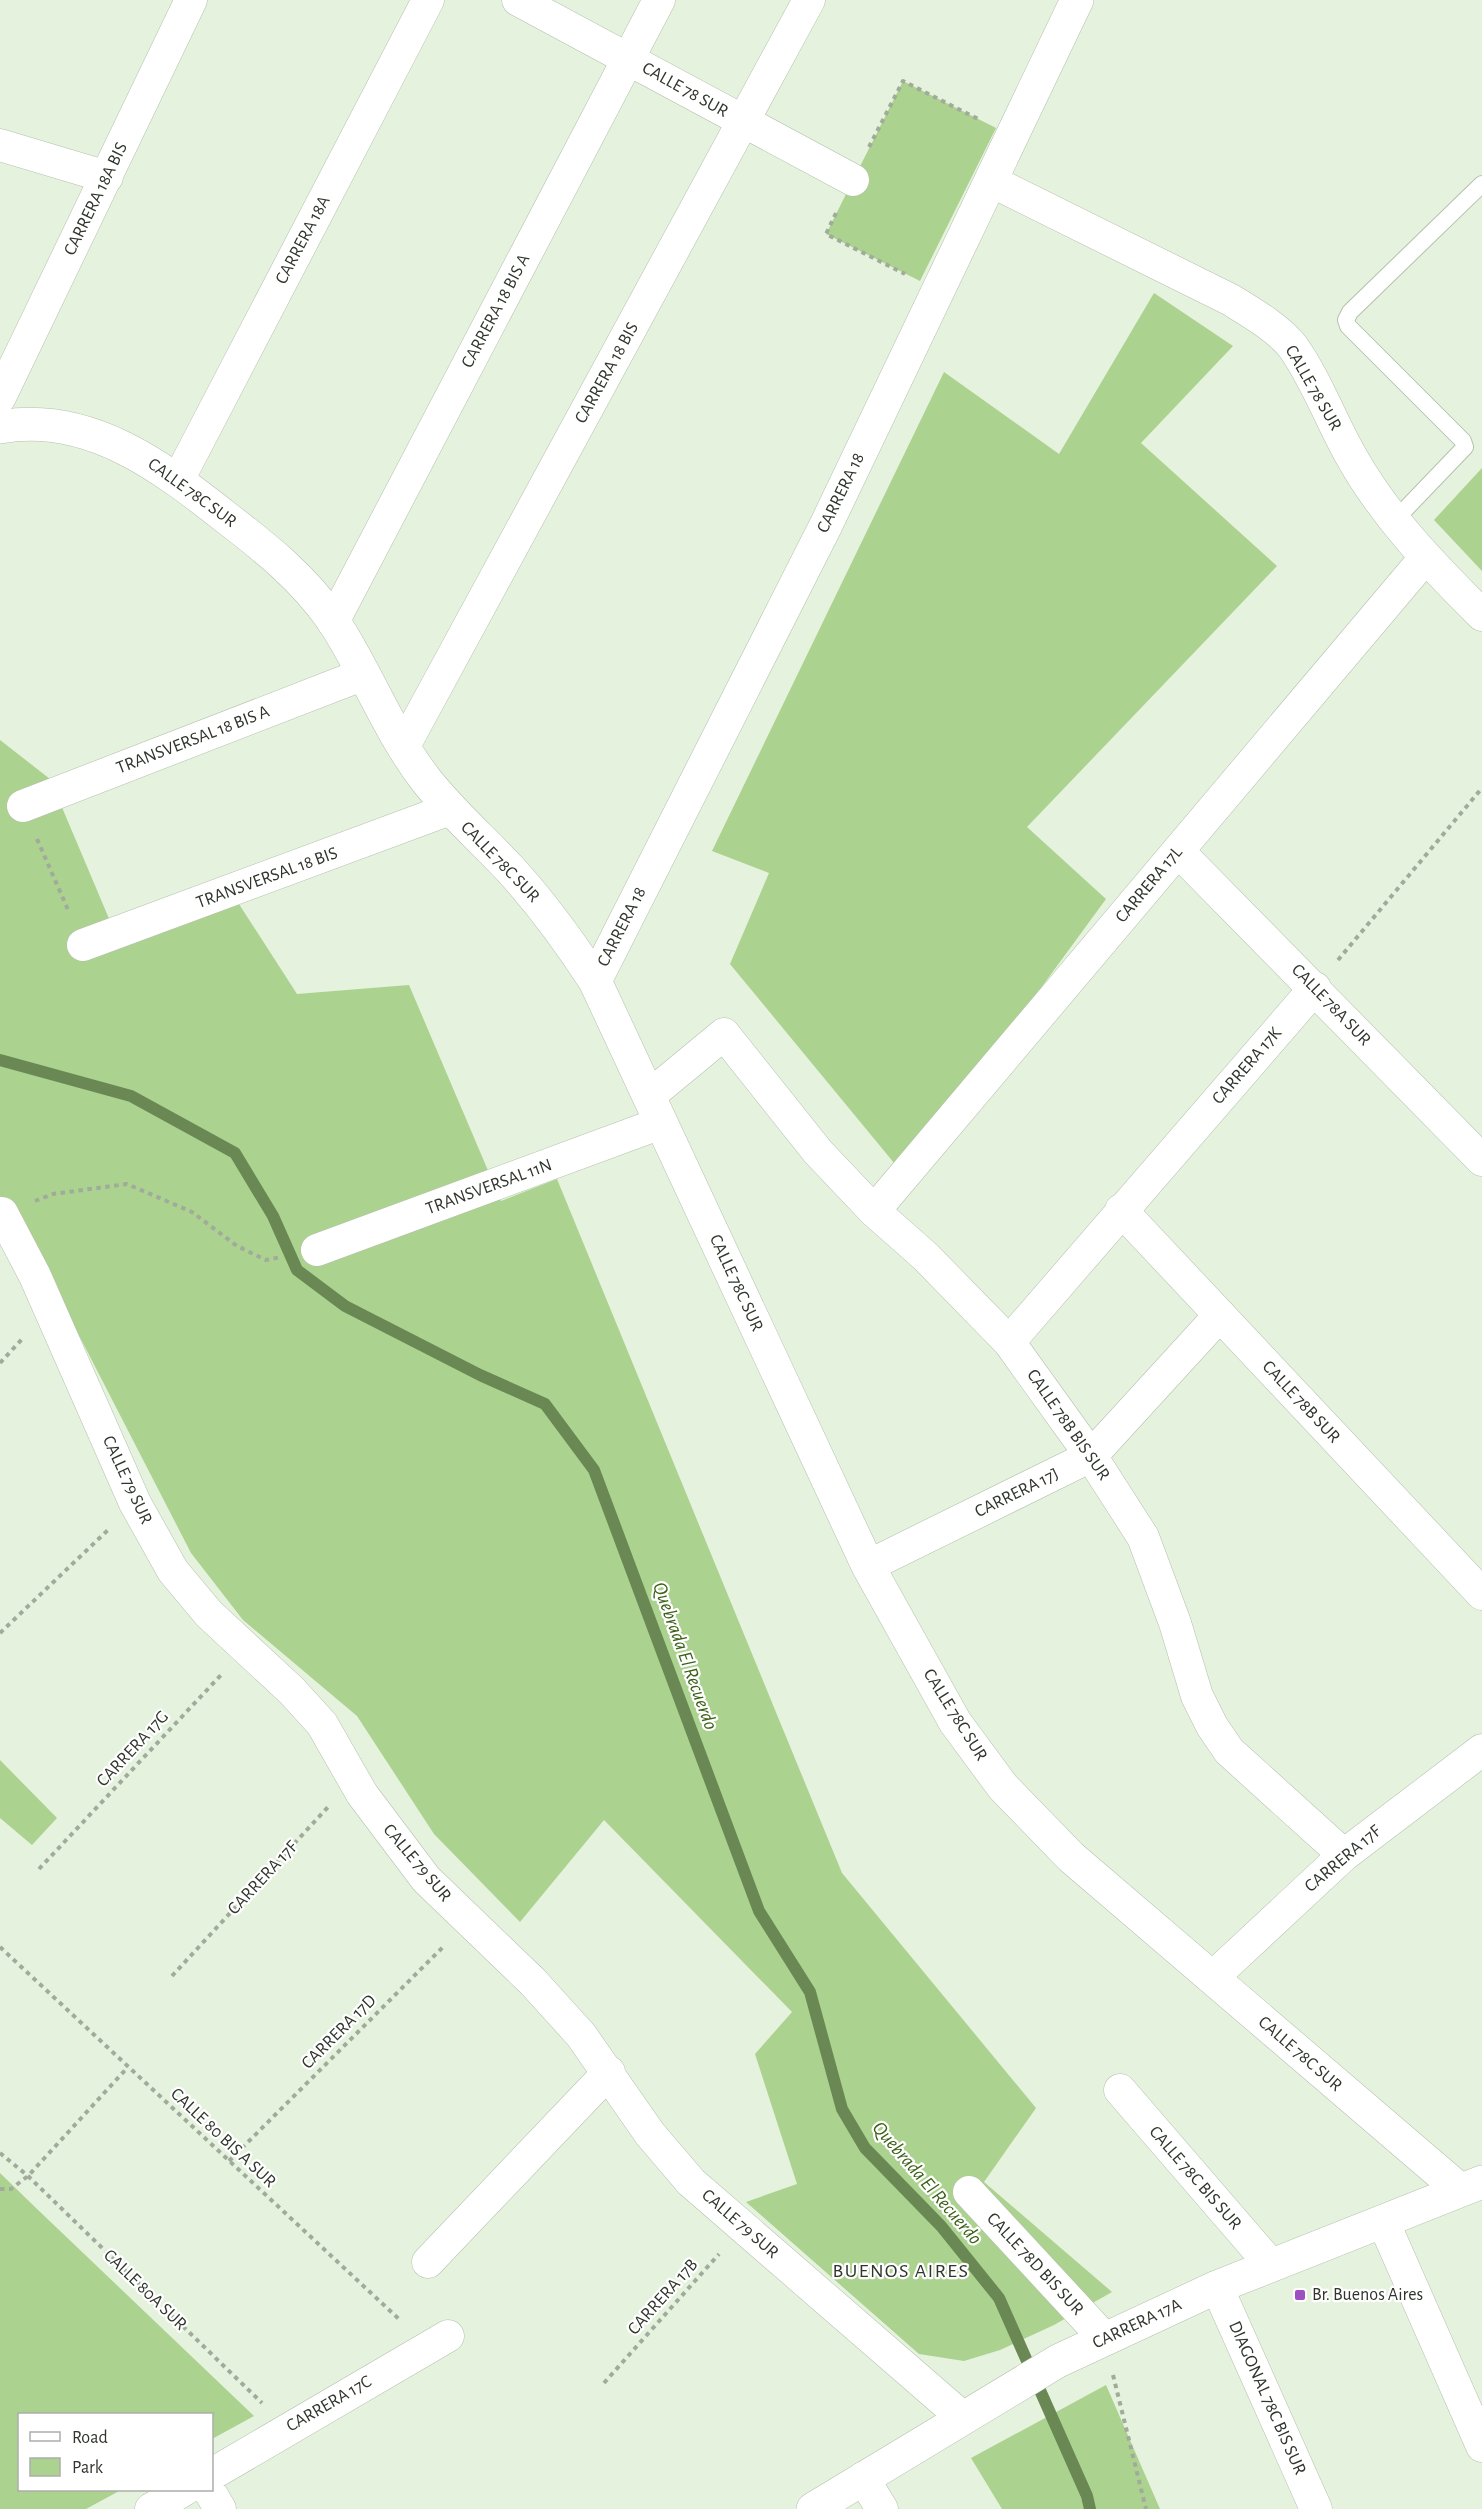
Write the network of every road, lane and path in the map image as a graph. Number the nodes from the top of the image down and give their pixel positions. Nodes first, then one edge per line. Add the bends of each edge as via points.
1 (191, 0) edge
2 (428, 0) edge
3 (518, 0) edge
4 (659, 0) edge
5 (809, 0) edge
6 (1077, 0) edge
7 (628, 59) junction
8 (903, 81) dead end
9 (743, 122) junction
10 (1012, 136) junction
11 (0, 145) edge
12 (106, 177) junction
13 (853, 180) dead end
14 (991, 181) junction
15 (1482, 184) edge
16 (0, 397) edge
17 (0, 427) edge
18 (178, 480) junction
19 (1394, 521) junction
20 (1425, 558) junction
21 (1482, 615) edge
22 (333, 621) junction
23 (363, 674) junction
24 (404, 746) junction
25 (1482, 789) edge
26 (23, 806) joint
27 (450, 809) junction
28 (1178, 851) junction
29 (83, 945) joint
30 (595, 981) junction
31 (1315, 988) junction
32 (724, 1034) joint
33 (655, 1110) junction
34 (1482, 1160) edge
35 (1121, 1210) junction
36 (874, 1211) junction
37 (2, 1213) joint
38 (317, 1250) dead end
39 (267, 1260) dead end
40 (1220, 1316) junction
41 (1009, 1342) junction
42 (1091, 1456) junction
43 (135, 1503) junction
44 (868, 1566) junction
45 (1482, 1594) edge
46 (0, 1633) edge
47 (246, 1648) junction
48 (1482, 1750) edge
49 (353, 1780) junction
50 (1344, 1856) junction
51 (39, 1869) dead end
52 (469, 1921) junction
53 (0, 1947) edge
54 (172, 1976) dead end
55 (1212, 1978) junction
56 (128, 2067) junction
57 (609, 2072) junction
58 (1120, 2090) dead end
59 (0, 2153) edge
60 (229, 2162) junction
61 (28, 2176) junction
62 (1471, 2186) edge
63 (0, 2189) edge
64 (969, 2192) dead end
65 (1383, 2221) junction
66 (743, 2228) junction
67 (428, 2262) dead end
68 (1271, 2265) junction
69 (1217, 2286) junction
70 (1105, 2339) junction
71 (438, 2341) joint
72 (604, 2384) dead end
73 (962, 2417) junction
74 (288, 2428) junction
75 (1482, 2446) edge
76 (213, 2473) edge
77 (863, 2478) junction
78 (182, 2491) edge
79 (210, 2491) edge
80 (151, 2509) edge
81 (220, 2509) edge
82 (813, 2509) edge
83 (882, 2509) edge
84 (1146, 2509) edge
85 (1316, 2509) edge

1 - 12 street, CARRERA 18A BIS
2 - 18 street, CARRERA 18A
3 - 7 street, CALLE 78 SUR
4 - 7 street, CARRERA 18 BIS A
5 - 9 street, CARRERA 18 BIS
6 - 10 street, CARRERA 18
7 - 9 street, CALLE 78 SUR
7 - 22 street, CARRERA 18 BIS A
8 - 10 path
9 - 13 street, CALLE 78 SUR
9 - 24 street, CARRERA 18 BIS
10 - 14 street, CARRERA 18
11 - 12 street
12 - 16 street, CARRERA 18A BIS
14 - 19 street, CALLE 78 SUR via 1256,315 1292,346 1351,456
14 - 30 street, CARRERA 18 via 826,525
15 - 19 lane via 1346,320 1465,447
17 - 18 street, CALLE 78C SUR via 50,424 77,430 137,454
18 - 22 street, CALLE 78C SUR via 276,557 300,579
19 - 20 street, CALLE 78 SUR
20 - 21 street, CALLE 78 SUR
20 - 28 street, CARRERA 17L
22 - 23 street, CALLE 78C SUR
23 - 24 street, CALLE 78C SUR
23 - 26 street, TRANSVERSAL 18 BIS A
24 - 27 street, CALLE 78C SUR
25 - 31 path
26 - 29 path
27 - 29 street, TRANSVERSAL 18 BIS
27 - 30 street, CALLE 78C SUR via 544,908
28 - 31 street, CALLE 78A SUR
28 - 36 street, CARRERA 17L
30 - 33 street, CALLE 78C SUR
31 - 34 street, CALLE 78A SUR
31 - 35 street, CARRERA 17K
32 - 33 street, TRANSVERSAL 11N
32 - 36 street, CALLE 78B BIS SUR via 818,1152
33 - 38 street, TRANSVERSAL 11N
33 - 44 street, CALLE 78C SUR
35 - 40 street, CALLE 78B SUR
35 - 41 street, CARRERA 17K
36 - 41 street, CALLE 78B BIS SUR
37 - 39 path via 53,1194 127,1184 192,1212 237,1246
37 - 43 street, CALLE 79 SUR via 36,1276
40 - 42 street, CARRERA 17J
40 - 45 street, CALLE 78B SUR
41 - 42 street, CALLE 78B BIS SUR
42 - 44 street, CARRERA 17J
42 - 50 street, CALLE 78B BIS SUR via 1143,1537 1197,1695 1212,1726 1229,1751
43 - 46 path
43 - 47 street, CALLE 79 SUR via 173,1571 209,1614
44 - 55 street, CALLE 78C SUR via 955,1722 1003,1787 1071,1857
47 - 49 street, CALLE 79 SUR via 322,1724
47 - 51 path, CARRERA 17G
48 - 50 street, CARRERA 17F
49 - 52 street, CALLE 79 SUR via 393,1839
49 - 54 path, CARRERA 17F
50 - 55 street, CARRERA 17F
52 - 57 street, CALLE 79 SUR via 557,2008
52 - 60 path, CARRERA 17D
53 - 56 path, CALLE 80 BIS A SUR
55 - 62 street, CALLE 78C SUR
56 - 60 path, CALLE 80 BIS A SUR
56 - 61 path
57 - 66 street, CALLE 79 SUR via 663,2150 691,2182
57 - 67 street
58 - 68 street, CALLE 78C BIS SUR
59 - 61 path, CALLE 80A SUR
60 - 71 path, CALLE 80 BIS A SUR
61 - 63 path via 11,2189
61 - 74 path, CALLE 80A SUR
62 - 65 street, CARRERA 17A
64 - 70 street, CALLE 78D BIS SUR
65 - 68 street, CARRERA 17A
65 - 75 street
66 - 72 path, CARRERA 17B
66 - 73 street, CALLE 79 SUR
68 - 69 street, CARRERA 17A
69 - 70 street, CARRERA 17A
69 - 85 street, DIAGONAL 78C BIS SUR
70 - 73 street, CARRERA 17A via 1058,2361
70 - 84 path
71 - 74 street, CARRERA 17C
73 - 77 street, CARRERA 17A
74 - 76 street, CARRERA 17C
77 - 82 street, CARRERA 17A
77 - 83 street
78 - 80 street
79 - 81 street

